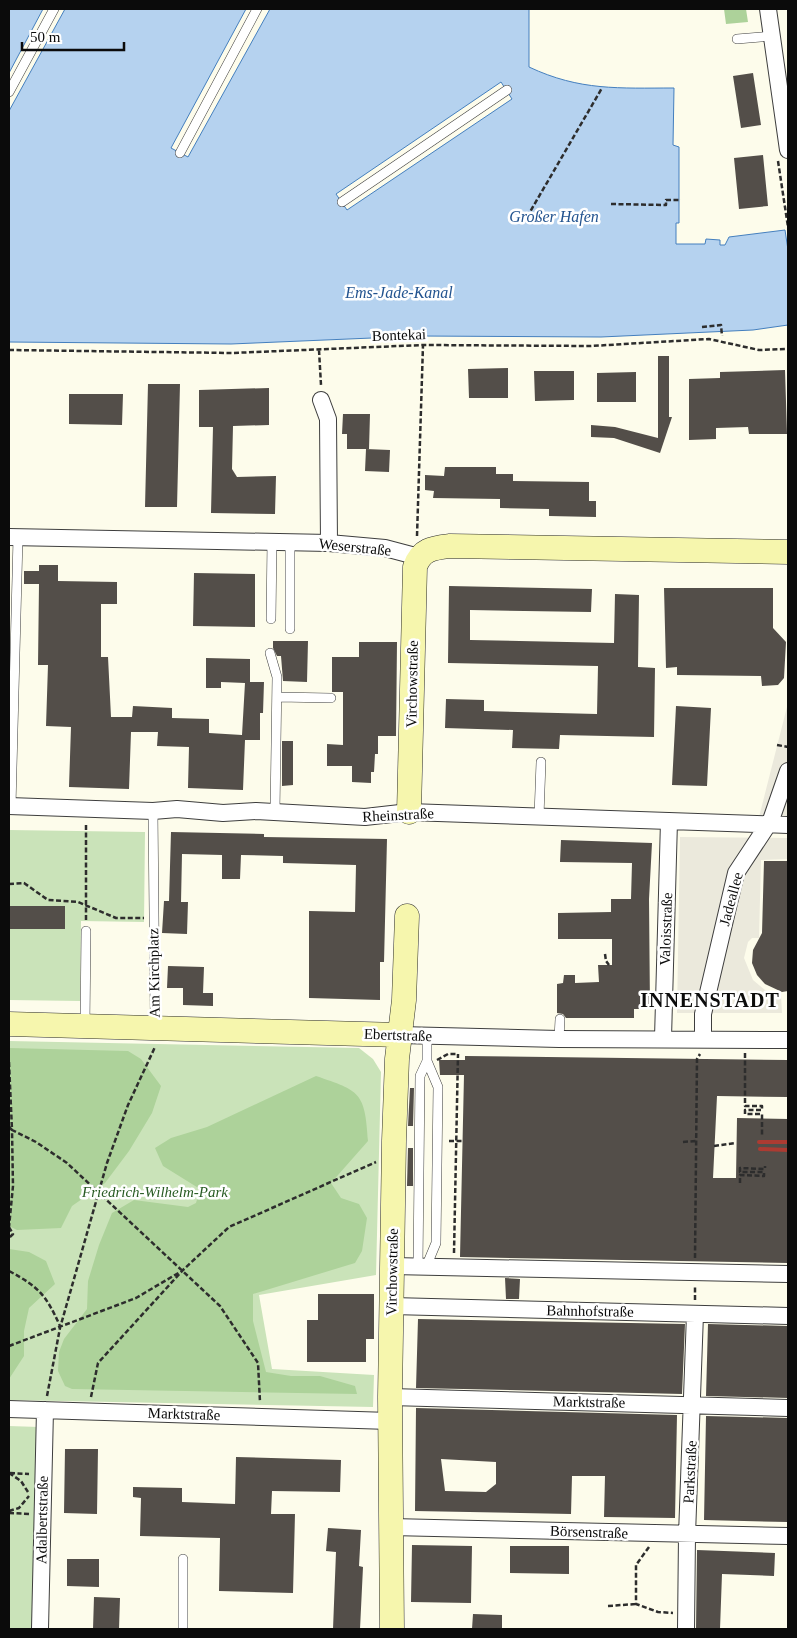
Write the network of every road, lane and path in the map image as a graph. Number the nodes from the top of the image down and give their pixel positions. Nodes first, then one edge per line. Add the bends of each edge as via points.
1 (54, 9) edge
2 (258, 9) edge
3 (768, 9) edge
4 (772, 36) junction
5 (737, 39) dead end
6 (602, 88) dead end
7 (507, 90) dead end
8 (9, 92) edge
9 (788, 150) edge
10 (180, 153) dead end
11 (681, 200) dead end
12 (342, 202) dead end
13 (611, 204) dead end
14 (527, 217) dead end
15 (702, 327) dead end
16 (722, 336) dead end
17 (422, 345) junction
18 (788, 349) edge
19 (9, 350) edge
20 (319, 350) junction
21 (321, 400) joint
22 (13, 537) edge
23 (272, 541) junction
24 (290, 542) junction
25 (329, 543) junction
26 (418, 545) junction
27 (788, 552) edge
28 (271, 619) dead end
29 (290, 629) dead end
30 (270, 653) dead end
31 (278, 697) junction
32 (331, 698) dead end
33 (778, 745) dead end
34 (788, 747) edge
35 (541, 762) dead end
36 (788, 771) edge
37 (10, 806) edge
38 (153, 811) junction
39 (275, 812) junction
40 (409, 812) junction
41 (539, 816) junction
42 (669, 821) junction
43 (768, 825) junction
44 (788, 825) edge
45 (86, 827) dead end
46 (9, 884) edge
47 (86, 905) junction
48 (407, 916) dead end
49 (154, 918) junction
50 (86, 931) joint
51 (605, 954) dead end
52 (609, 965) dead end
53 (560, 1018) dead end
54 (9, 1024) edge
55 (85, 1026) junction
56 (155, 1028) junction
57 (400, 1034) junction
58 (427, 1036) junction
59 (663, 1038) junction
60 (703, 1038) junction
61 (559, 1039) junction
62 (788, 1040) edge
63 (745, 1050) dead end
64 (458, 1054) dead end
65 (427, 1061) junction
66 (9, 1062) edge
67 (10, 1128) edge
68 (762, 1136) dead end
69 (683, 1142) dead end
70 (696, 1142) junction
71 (736, 1144) dead end
72 (714, 1146) dead end
73 (394, 1159) junction
74 (765, 1166) dead end
75 (740, 1183) dead end
76 (99, 1192) junction
77 (9, 1227) edge
78 (9, 1238) edge
79 (392, 1266) junction
80 (422, 1267) junction
81 (454, 1267) junction
82 (183, 1270) junction
83 (9, 1271) edge
84 (696, 1273) junction
85 (788, 1274) edge
86 (392, 1306) junction
87 (695, 1314) junction
88 (788, 1316) edge
89 (60, 1328) junction
90 (9, 1346) edge
91 (390, 1397) junction
92 (693, 1405) junction
93 (9, 1408) edge
94 (788, 1408) edge
95 (45, 1410) junction
96 (88, 1411) junction
97 (260, 1416) junction
98 (390, 1421) junction
99 (9, 1473) edge
100 (30, 1474) dead end
101 (9, 1512) edge
102 (42, 1515) junction
103 (391, 1527) junction
104 (650, 1534) junction
105 (686, 1535) junction
106 (788, 1536) edge
107 (183, 1559) dead end
108 (636, 1604) junction
109 (608, 1606) dead end
110 (687, 1622) edge
111 (40, 1629) edge
112 (182, 1629) edge
113 (392, 1629) edge

1 - 8 lane
2 - 10 lane
3 - 4 street
4 - 5 lane
4 - 9 street
6 - 14 path
7 - 12 lane
11 - 13 path via 666,200 666,206
15 - 16 path via 721,326
17 - 18 path, Bontekai via 591,346 709,339 759,350
17 - 20 path, Bontekai
17 - 26 path
19 - 20 path, Bontekai
20 - 21 path
21 - 25 street via 328,419
22 - 23 street, Weserstraße
22 - 37 lane
23 - 24 street, Weserstraße
23 - 28 lane
24 - 25 street, Weserstraße
24 - 29 lane
25 - 26 street, Weserstraße via 385,548
26 - 27 street via 426,550 450,546
26 - 40 street, Virchowstraße
30 - 31 lane via 278,677
31 - 32 lane
31 - 39 lane
33 - 34 path
35 - 41 lane
36 - 43 street, Jadeallee
37 - 38 street, Rheinstraße
38 - 39 street, Rheinstraße
38 - 49 lane, Am Kirchplatz
39 - 40 street, Rheinstraße via 365,817
40 - 41 street, Rheinstraße
41 - 42 street, Rheinstraße
42 - 43 street, Rheinstraße
42 - 59 street, Valoisstraße
43 - 44 street, Rheinstraße
43 - 60 street, Jadeallee via 736,873 703,1014
45 - 47 path
46 - 47 path, Am Kirchplatz via 24,883 48,900
47 - 49 path, Am Kirchplatz via 116,918
47 - 50 path
48 - 57 street, Virchowstraße
49 - 56 lane, Am Kirchplatz
50 - 55 lane
51 - 52 path
53 - 61 lane
54 - 55 street, Ebertstraße
55 - 56 street, Ebertstraße
56 - 57 street, Ebertstraße
56 - 76 path via 155,1048 128,1106
57 - 58 street, Ebertstraße
57 - 73 street, Virchowstraße
58 - 61 street, Ebertstraße
58 - 65 lane
59 - 60 street, Ebertstraße
59 - 61 street, Ebertstraße
60 - 62 street, Ebertstraße
60 - 70 path via 697,1059
63 - 68 path via 745,1106 762,1106 762,1110 745,1110 745,1114 762,1114
64 - 81 path
65 - 80 lane via 420,1076
65 - 80 lane via 438,1087 436,1243
66 - 67 path
67 - 76 path via 67,1163
67 - 77 path via 13,1186
69 - 70 path
70 - 84 path
71 - 72 path
73 - 79 street, Virchowstraße
73 - 82 path via 380,1160 229,1227
74 - 75 path via 765,1169 740,1168 740,1172 764,1172 764,1176 740,1176
76 - 82 path
76 - 89 path
77 - 78 path via 13,1234
79 - 80 street
79 - 86 street, Virchowstraße
80 - 81 street
81 - 84 street
82 - 89 path via 136,1298
82 - 96 path via 98,1363
82 - 97 path via 220,1306 258,1363
83 - 89 path via 26,1280 47,1299
84 - 85 street
84 - 87 path
86 - 87 street, Bahnhofstraße
86 - 91 street, Virchowstraße
87 - 88 street, Bahnhofstraße
87 - 92 street, Parkstraße
89 - 90 path
89 - 95 path
91 - 92 street, Marktstraße
91 - 98 street, Virchowstraße
92 - 94 street, Marktstraße
92 - 105 street, Parkstraße
93 - 95 street, Marktstraße
95 - 96 street, Marktstraße
95 - 102 street, Adalbertstraße
96 - 97 street, Marktstraße
97 - 98 street, Marktstraße
98 - 103 street, Virchowstraße
99 - 100 path
99 - 101 path via 21,1481 30,1494 19,1508
101 - 102 path
102 - 111 street, Adalbertstraße
103 - 104 street, Börsenstraße
103 - 113 street, Virchowstraße
104 - 105 street, Börsenstraße
104 - 108 path via 649,1549 636,1565
105 - 106 street, Börsenstraße
105 - 110 street, Parkstraße
107 - 112 lane
108 - 109 path
108 - 110 path

